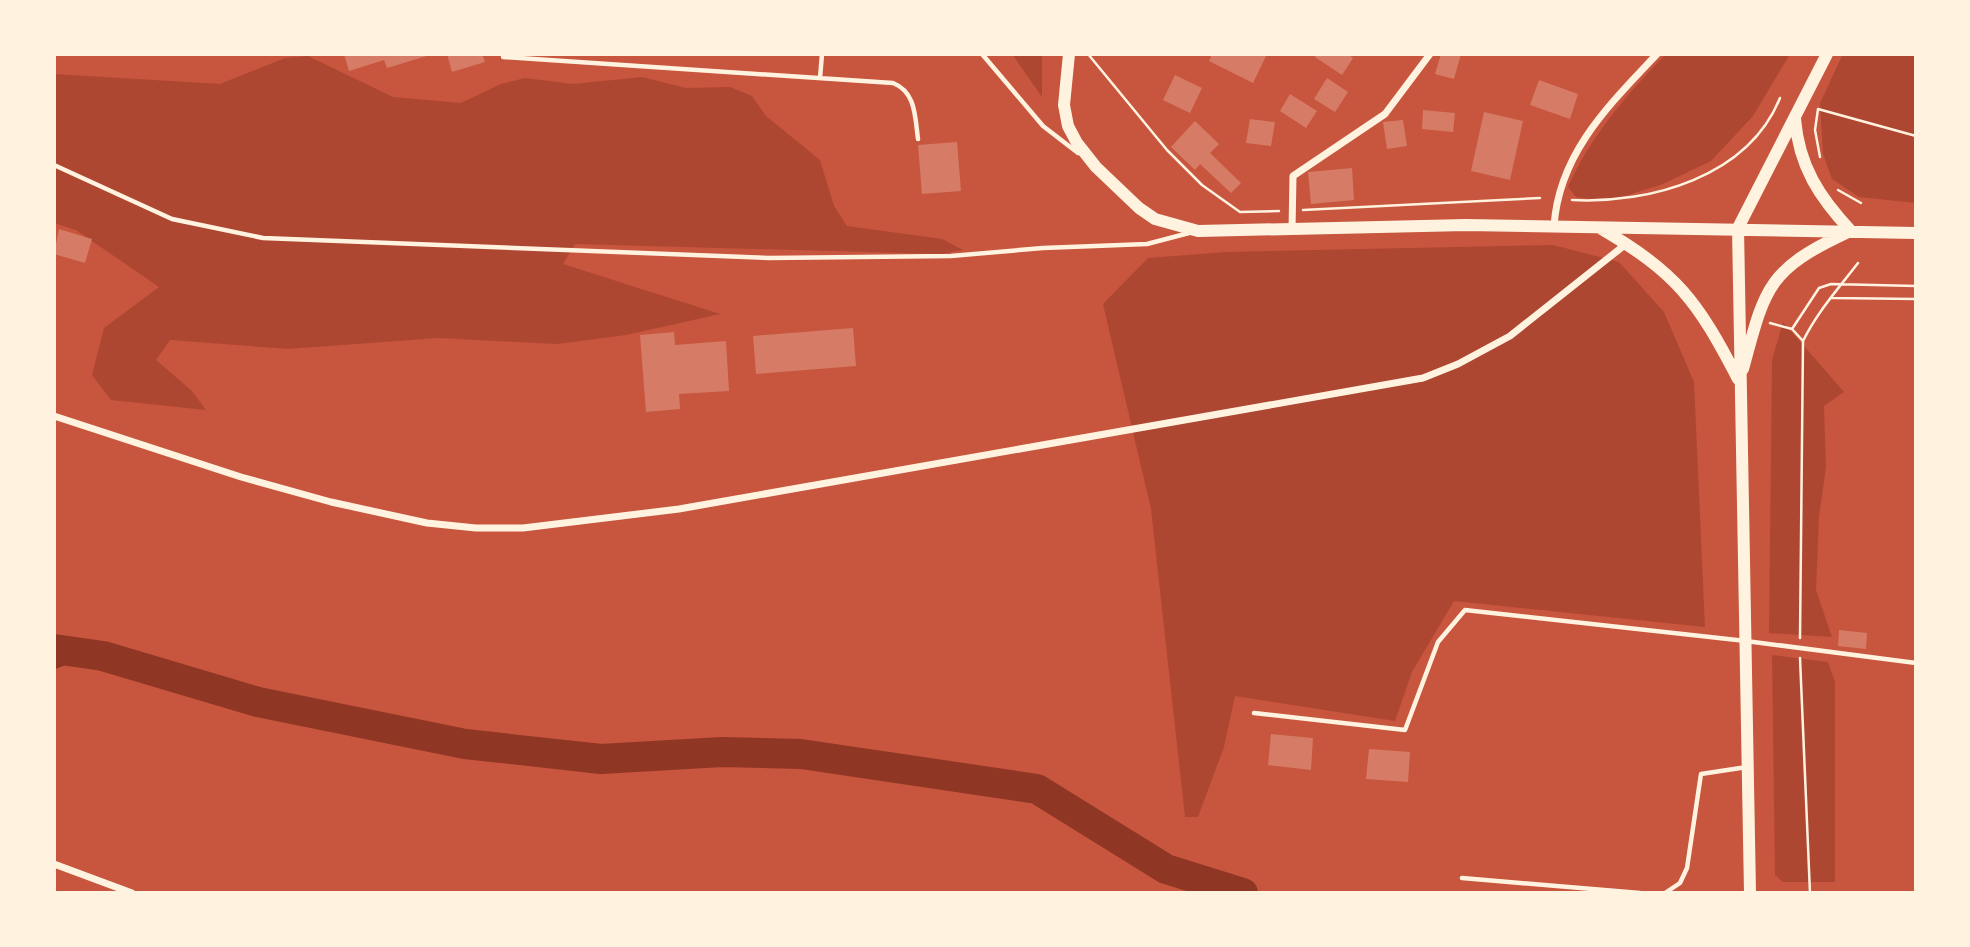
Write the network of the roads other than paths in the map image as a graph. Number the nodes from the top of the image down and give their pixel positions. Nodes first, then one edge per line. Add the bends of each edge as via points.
1 (822, 54) edge
2 (982, 54) edge
3 (1069, 54) edge
4 (1430, 54) edge
5 (1657, 54) edge
6 (1827, 54) edge
7 (503, 57) dead end
8 (820, 78) junction
9 (1795, 119) junction
10 (918, 139) dead end
11 (54, 165) edge
12 (1096, 167) junction
13 (1554, 226) junction
14 (1599, 228) junction
15 (1738, 228) junction
16 (1292, 230) junction
17 (1850, 230) junction
18 (1198, 231) junction
19 (1916, 233) edge
20 (1626, 244) junction
21 (1739, 383) junction
22 (54, 415) edge
23 (1746, 641) junction
24 (1916, 663) edge
25 (1254, 713) dead end
26 (1748, 767) junction
27 (54, 864) edge
28 (1462, 878) dead end
29 (1750, 890) edge
30 (132, 893) edge
31 (1640, 893) edge
32 (1665, 893) edge

1 - 8 lane
2 - 12 lane via 1043,126
3 - 12 main road via 1068,126
4 - 16 street via 1385,114 1293,176
5 - 13 street via 1600,115 1562,179
6 - 9 main road
7 - 8 lane
8 - 10 lane via 902,87 911,98
9 - 15 main road
9 - 17 main road via 1797,144 1808,176
11 - 18 lane via 172,219 263,238 769,258 951,256 1147,244
12 - 18 main road via 1155,219
13 - 14 main road
13 - 16 main road
14 - 15 main road
14 - 20 main road
15 - 17 main road
15 - 21 main road
16 - 18 main road
17 - 19 main road
17 - 21 main road via 1796,260 1771,286
20 - 21 main road via 1657,264 1687,294
20 - 22 street via 1510,336 1423,378 693,507 523,528 427,523 331,502
21 - 23 main road
23 - 24 lane
23 - 25 lane via 1465,610 1438,642 1405,730
23 - 26 main road
26 - 29 main road
26 - 32 lane via 1701,775 1687,868 1680,883
27 - 30 street
28 - 31 lane

